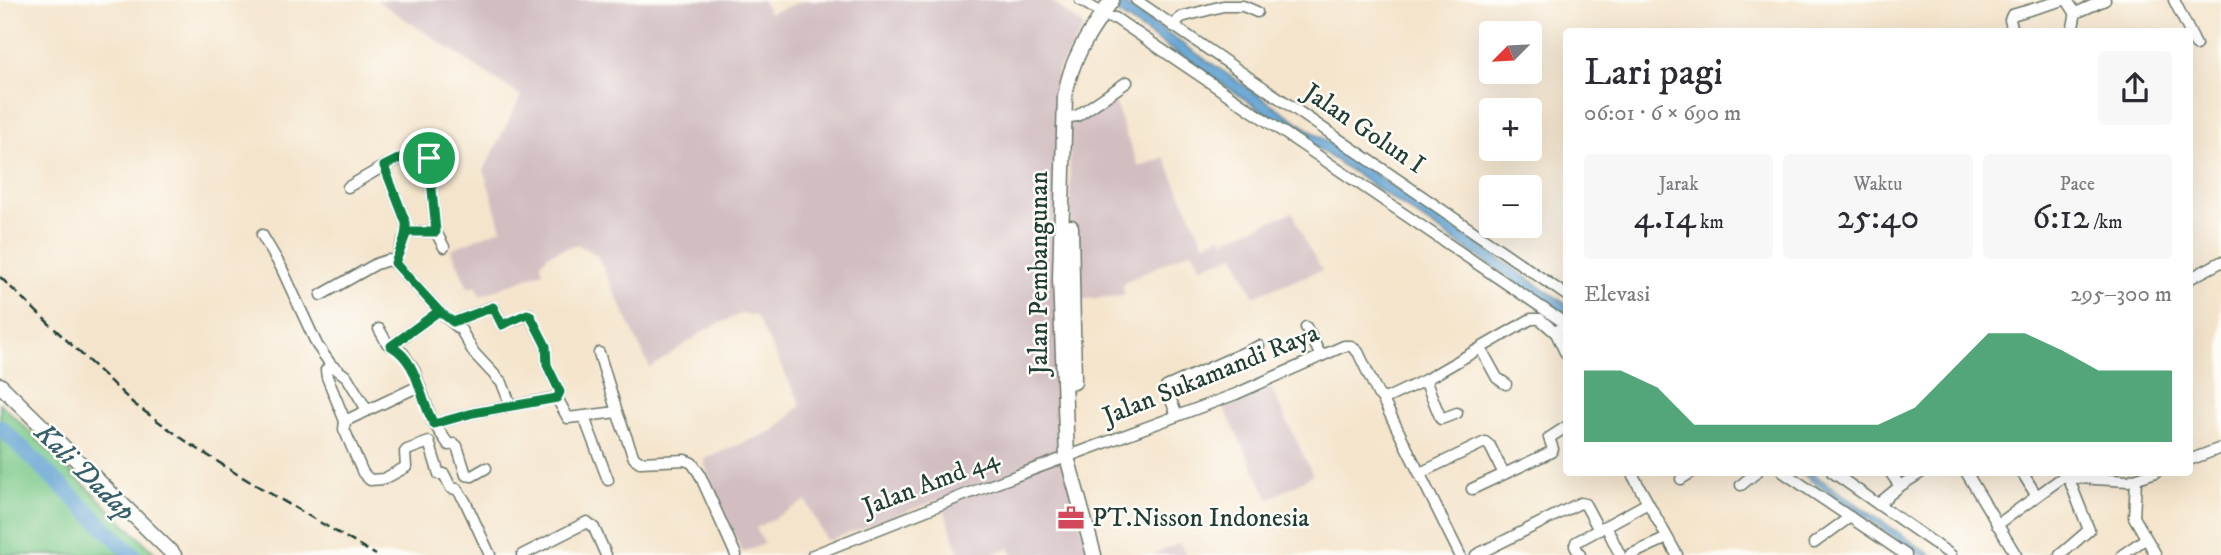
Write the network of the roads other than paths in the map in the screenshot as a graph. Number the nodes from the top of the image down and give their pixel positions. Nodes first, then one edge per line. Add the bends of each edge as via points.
1 (1080, 0) edge
2 (1121, 0) edge
3 (1136, 0) edge
4 (2065, 0) edge
5 (2105, 0) edge
6 (2174, 0) edge
7 (1152, 5) edge
8 (1108, 12) edge
9 (1257, 12) dead end
10 (2076, 12) junction
11 (1173, 26) junction
12 (2012, 28) edge
13 (2074, 28) edge
14 (2188, 28) edge
15 (2193, 39) edge
16 (2196, 45) dead end
17 (1127, 82) dead end
18 (1070, 117) junction
19 (1309, 123) junction
20 (1298, 139) junction
21 (384, 166) junction
22 (348, 187) dead end
23 (407, 232) junction
24 (436, 232) junction
25 (262, 235) dead end
26 (444, 247) dead end
27 (2221, 262) edge
28 (395, 263) junction
29 (2193, 277) edge
30 (1563, 293) edge
31 (321, 295) dead end
32 (1543, 307) junction
33 (439, 311) junction
34 (1563, 317) edge
35 (1540, 319) junction
36 (1563, 320) edge
37 (453, 322) junction
38 (1306, 327) dead end
39 (379, 328) dead end
40 (1556, 333) junction
41 (391, 346) junction
42 (1259, 346) dead end
43 (1563, 348) edge
44 (1480, 349) junction
45 (599, 353) dead end
46 (1321, 356) junction
47 (331, 365) junction
48 (1425, 380) junction
49 (1506, 384) dead end
50 (0, 385) edge
51 (419, 386) junction
52 (557, 398) junction
53 (1382, 398) junction
54 (511, 406) junction
55 (367, 410) junction
56 (617, 412) junction
57 (1457, 413) dead end
58 (1177, 416) junction
59 (584, 417) junction
60 (345, 421) junction
61 (434, 424) junction
62 (1563, 429) edge
63 (2221, 449) edge
64 (1071, 455) junction
65 (2193, 459) edge
66 (486, 468) dead end
67 (1420, 473) junction
68 (1504, 474) junction
69 (1636, 476) edge
70 (1686, 476) edge
71 (1752, 476) edge
72 (1789, 476) edge
73 (1838, 476) edge
74 (1893, 476) edge
75 (1916, 476) edge
76 (1968, 476) edge
77 (2024, 476) edge
78 (2065, 476) edge
79 (2067, 476) edge
80 (2088, 476) edge
81 (2130, 478) edge
82 (1681, 479) dead end
83 (608, 480) dead end
84 (1741, 485) dead end
85 (1900, 486) junction
86 (1472, 489) dead end
87 (2036, 495) junction
88 (1648, 503) junction
89 (1878, 504) junction
90 (1850, 517) junction
91 (1997, 525) junction
92 (1603, 528) junction
93 (1667, 538) junction
94 (2146, 539) junction
95 (1814, 543) dead end
96 (2011, 553) edge
97 (174, 555) edge
98 (490, 555) edge
99 (522, 555) edge
100 (607, 555) edge
101 (736, 555) edge
102 (813, 555) edge
103 (1094, 555) edge
104 (1102, 555) edge
105 (1460, 555) edge
106 (1476, 555) edge
107 (1580, 555) edge
108 (1620, 555) edge
109 (1630, 555) edge
110 (1677, 555) edge
111 (1906, 555) edge
112 (1951, 555) edge
113 (2060, 555) edge
114 (2122, 555) edge
115 (2156, 555) edge

1 - 8 street
2 - 8 main road, Jalan Pembangunan
3 - 7 street, Jalan Golun I
4 - 10 street
4 - 12 street via 2012,15
5 - 10 street
6 - 14 street
7 - 11 street, Jalan Golun I
8 - 18 main road, Jalan Pembangunan via 1076,75
8 - 20 street
8 - 64 main road, Jalan Pembangunan via 1079,51 1065,96 1060,279
9 - 11 street via 1223,6 1181,16
10 - 13 street
11 - 19 street, Jalan Golun I
15 - 16 street
17 - 18 street
18 - 64 main road, Jalan Pembangunan
19 - 20 street
19 - 30 street, Jalan Golun I
20 - 32 street
21 - 22 street
21 - 23 street
21 - 24 street via 418,149 426,152
23 - 24 street
23 - 28 street
24 - 26 street
25 - 47 street
27 - 29 street
28 - 31 street via 376,264
28 - 33 street
32 - 34 street
32 - 35 street
33 - 37 street
33 - 41 street
35 - 40 street
35 - 44 street via 1531,319
36 - 40 street
37 - 52 street via 493,307 502,325 530,315 546,346 547,365 560,392
37 - 54 street via 502,383
38 - 46 street
39 - 41 street
40 - 43 street
41 - 51 street via 414,370
42 - 58 street via 1166,387
44 - 48 street
44 - 49 street via 1497,378
45 - 56 street
46 - 53 street, Jalan Sukamandi Raya via 1351,346
46 - 58 street, Jalan Sukamandi Raya
47 - 55 street via 347,377
47 - 60 street via 327,377
48 - 53 street
48 - 57 street via 1441,419
50 - 97 main road
51 - 55 street
51 - 61 street
52 - 54 street
52 - 59 street via 568,418
53 - 67 street
54 - 61 street
55 - 60 street
56 - 59 street
56 - 101 street via 634,458 692,463
58 - 64 street, Jalan Sukamandi Raya
59 - 83 street
60 - 98 street via 344,429 370,480 406,467 405,452 429,442 439,474 444,474 465,501
61 - 66 street via 449,445 457,446 466,475
62 - 68 street via 1549,438 1551,452
63 - 65 street
64 - 102 street, Jalan Amd 44
64 - 103 main road, Jalan Pembangunan
64 - 104 main road, Jalan Pembangunan
67 - 68 street via 1487,442
67 - 105 street
68 - 86 street
69 - 88 street
70 - 82 street
71 - 84 street
72 - 90 street
73 - 89 street
74 - 85 street
75 - 85 street
76 - 91 street
77 - 87 street
78 - 87 street
79 - 113 street via 2089,530
80 - 81 street
81 - 94 street via 2134,517
85 - 89 street
87 - 91 street
88 - 92 street
88 - 93 street
89 - 112 street
90 - 95 street
90 - 111 street
91 - 96 street
92 - 106 street via 1586,504 1580,503
92 - 107 street via 1576,542
92 - 108 street
93 - 109 street
93 - 110 street
94 - 114 street
94 - 115 street
99 - 100 street via 587,522

